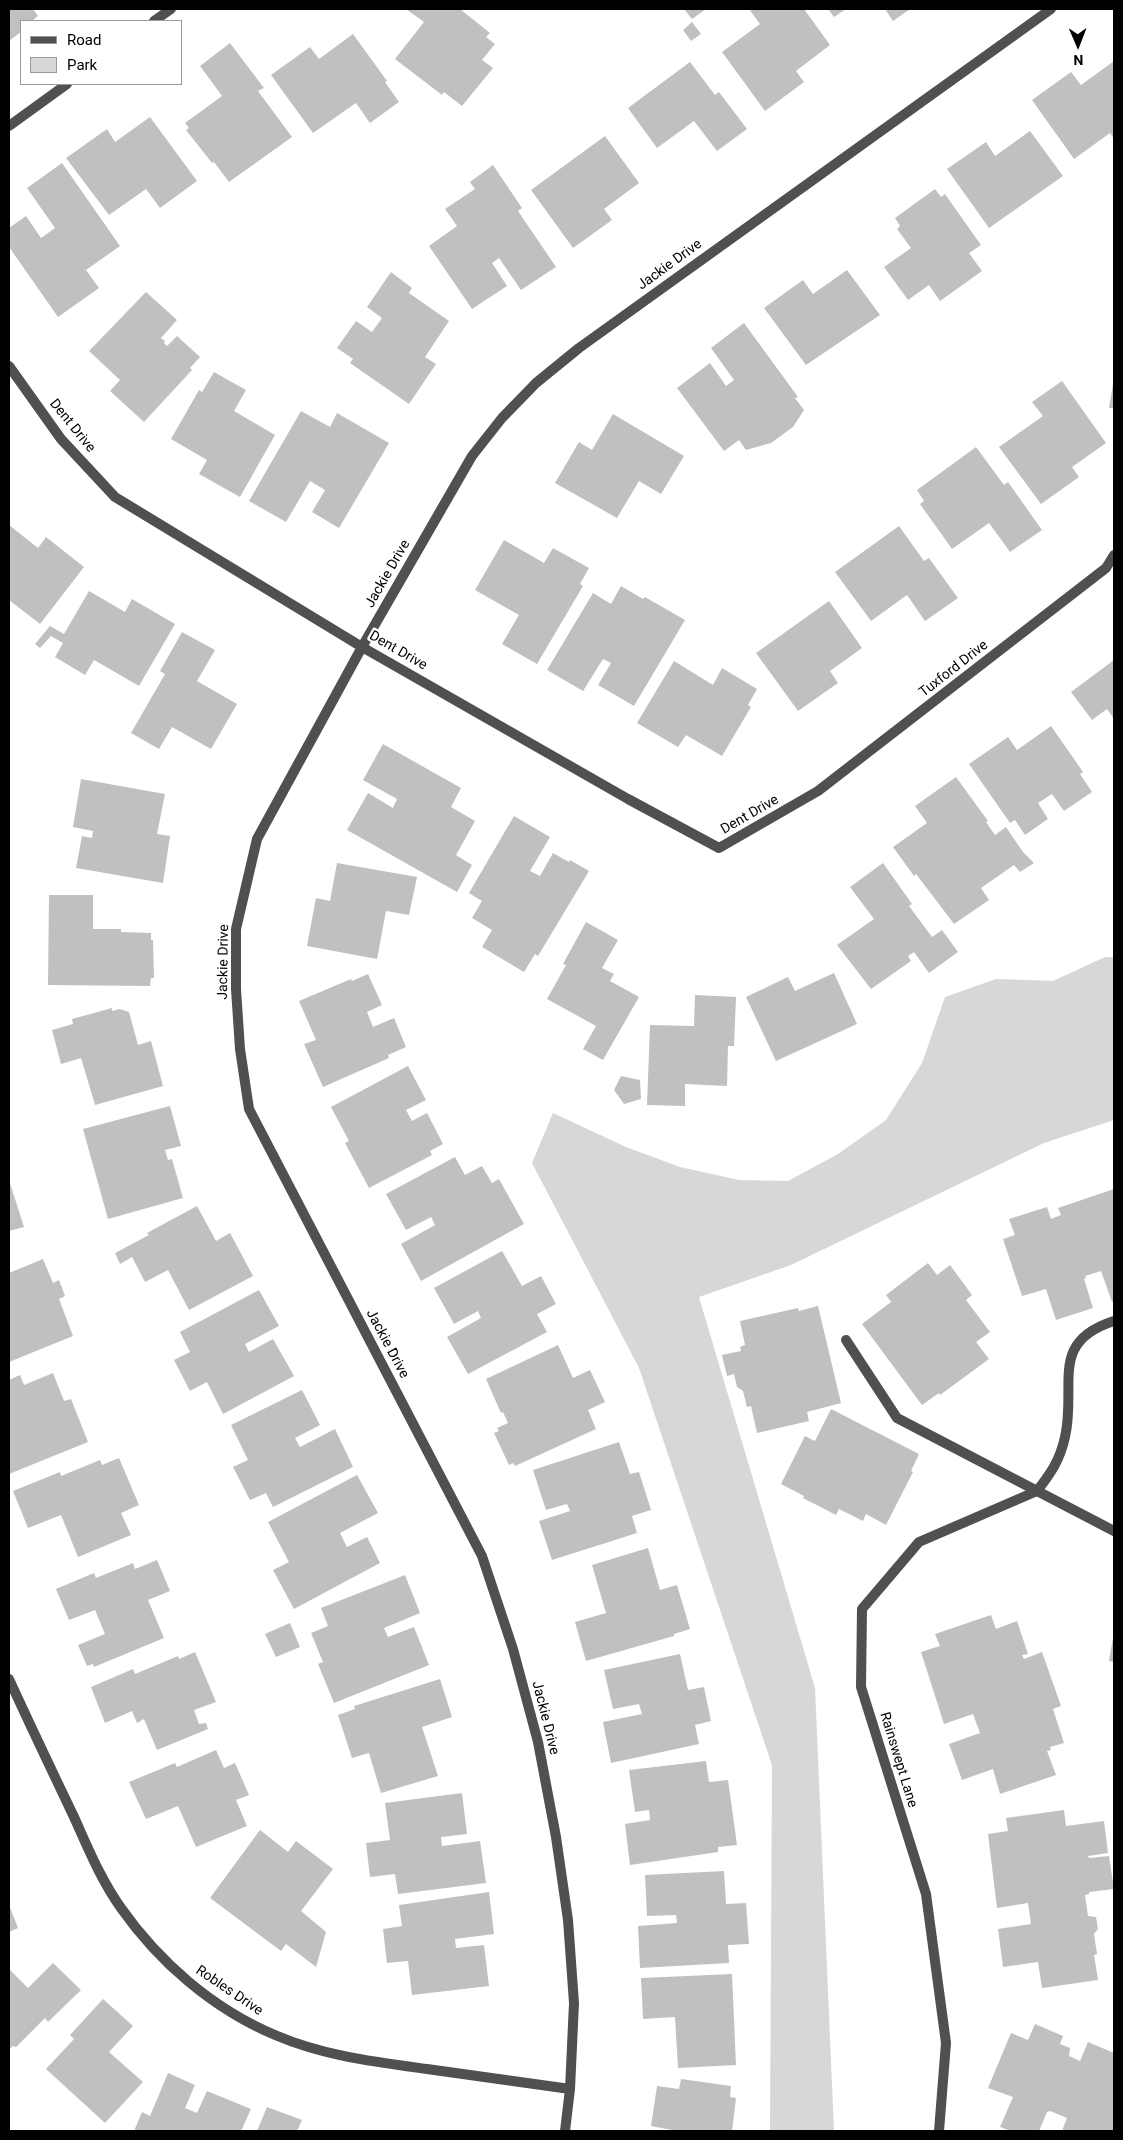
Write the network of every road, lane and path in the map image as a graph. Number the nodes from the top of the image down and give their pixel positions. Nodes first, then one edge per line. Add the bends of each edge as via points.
1 (171, 9) edge
2 (1051, 9) edge
3 (155, 20) edge
4 (67, 85) edge
5 (9, 126) edge
6 (9, 366) edge
7 (1114, 555) edge
8 (362, 647) junction
9 (818, 791) joint
10 (1114, 1321) edge
11 (846, 1340) dead end
12 (1037, 1491) junction
13 (1114, 1531) edge
14 (9, 1679) edge
15 (570, 2089) junction
16 (565, 2131) edge
17 (939, 2131) edge

1 - 3 street
2 - 8 street, Jackie Drive via 579,348 536,383 472,456
4 - 5 street
6 - 8 street, Dent Drive via 62,439 115,497
7 - 9 street, Tuxford Drive via 1106,568
8 - 9 street, Dent Drive via 719,848
8 - 15 street, Jackie Drive via 257,839 236,929 240,1049 249,1109 482,1556 513,1649 538,1742 568,1920 574,2003
10 - 12 street via 1084,1334 1073,1349 1069,1367 1066,1436 1058,1463
11 - 12 street via 897,1418
12 - 13 street
12 - 17 street, Rainswept Lane via 919,1542 862,1609 861,1687 926,1894 946,2043
14 - 15 street, Robles Drive via 100,1872 120,1907 173,1968 204,1994 274,2035 313,2049 354,2059
15 - 16 street, Jackie Drive

